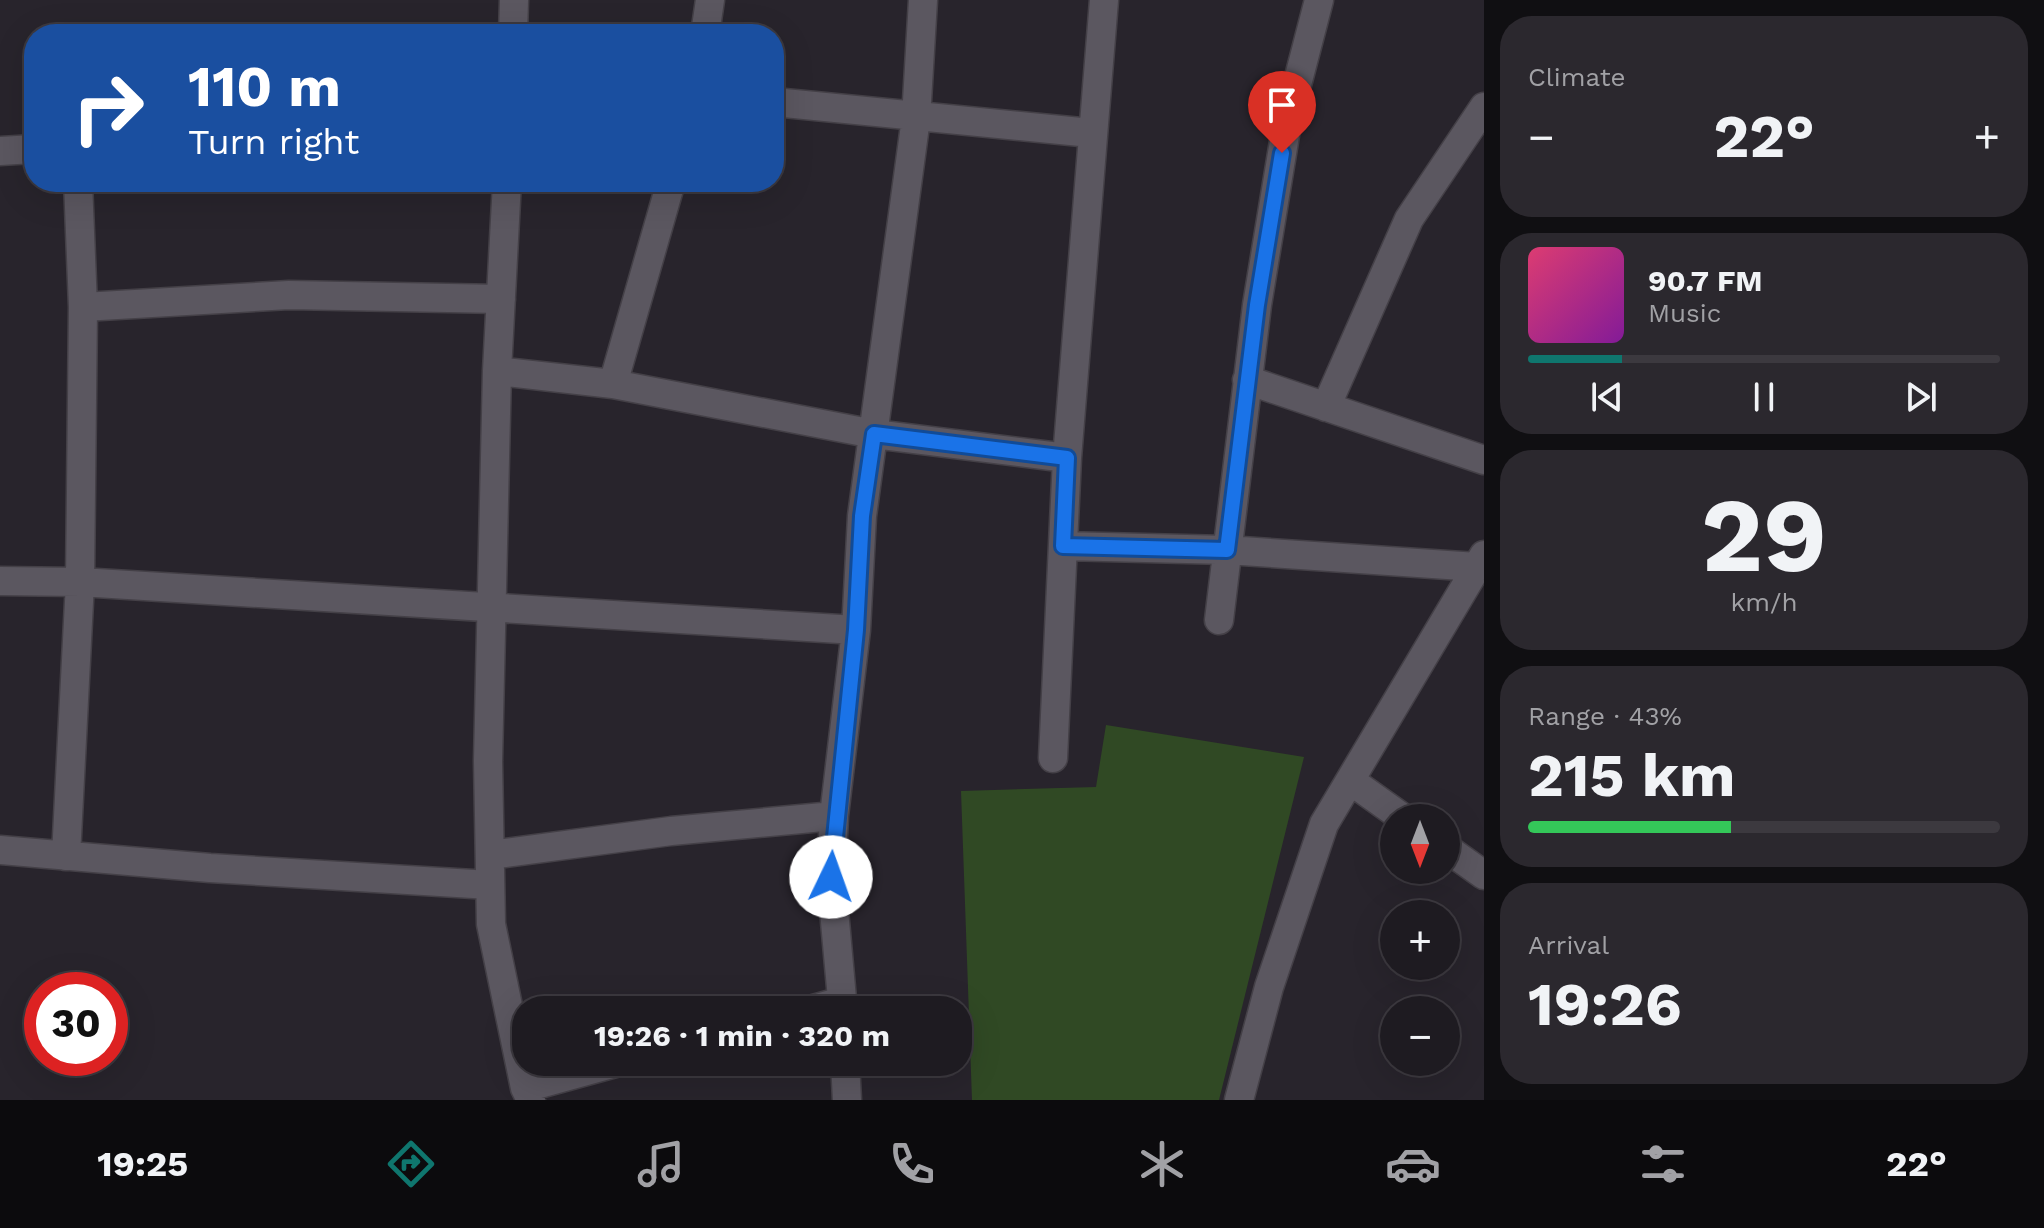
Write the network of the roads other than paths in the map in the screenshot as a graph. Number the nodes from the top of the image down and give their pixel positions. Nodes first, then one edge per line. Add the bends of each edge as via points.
1 (514, 0) edge
2 (710, 0) edge
3 (923, 0) edge
4 (1104, 0) edge
5 (1319, 0) edge
6 (513, 24) edge
7 (706, 24) edge
8 (784, 103) edge
9 (1484, 107) edge
10 (916, 118) junction
11 (1091, 133) junction
12 (24, 150) edge
13 (0, 151) edge
14 (78, 192) edge
15 (506, 192) edge
16 (668, 192) edge
17 (501, 299) junction
18 (83, 307) junction
19 (497, 371) junction
20 (1247, 380) junction
21 (613, 384) junction
22 (1326, 407) junction
23 (874, 434) junction
24 (1067, 458) junction
25 (1484, 460) edge
26 (1063, 546) junction
27 (1227, 550) junction
28 (1480, 561) edge
29 (0, 581) edge
30 (80, 582) junction
31 (493, 609) junction
32 (1219, 620) dead end
33 (856, 630) junction
34 (1053, 758) dead end
35 (1351, 781) junction
36 (1383, 804) edge
37 (834, 816) junction
38 (0, 850) edge
39 (490, 855) junction
40 (66, 856) junction
41 (1460, 858) edge
42 (1484, 875) edge
43 (490, 885) junction
44 (841, 996) edge
45 (579, 1076) edge
46 (846, 1076) edge
47 (528, 1094) edge
48 (847, 1100) edge
49 (1239, 1100) edge

1 - 6 street
2 - 7 street
3 - 10 street
4 - 11 street
5 - 20 street via 1287,123
8 - 10 street
9 - 22 street via 1409,219
10 - 11 street
10 - 23 street
11 - 24 street
12 - 13 street
14 - 18 street
15 - 17 street
16 - 21 street
17 - 18 street via 289,295
17 - 19 street
18 - 30 street
19 - 21 street
19 - 31 street
20 - 22 street
20 - 27 street
21 - 23 street
22 - 25 street
23 - 24 street
23 - 33 street via 862,516
24 - 26 street
26 - 27 street
26 - 34 street
27 - 28 street
27 - 32 street
28 - 35 street
29 - 30 street
30 - 31 street
30 - 40 street
31 - 33 street
31 - 39 street
33 - 37 street
35 - 36 street
35 - 49 street via 1324,824 1269,987
37 - 39 street
37 - 44 street via 831,877
38 - 40 street
39 - 43 street
40 - 43 street
41 - 42 street
43 - 47 street via 491,924
45 - 47 street
46 - 48 street

